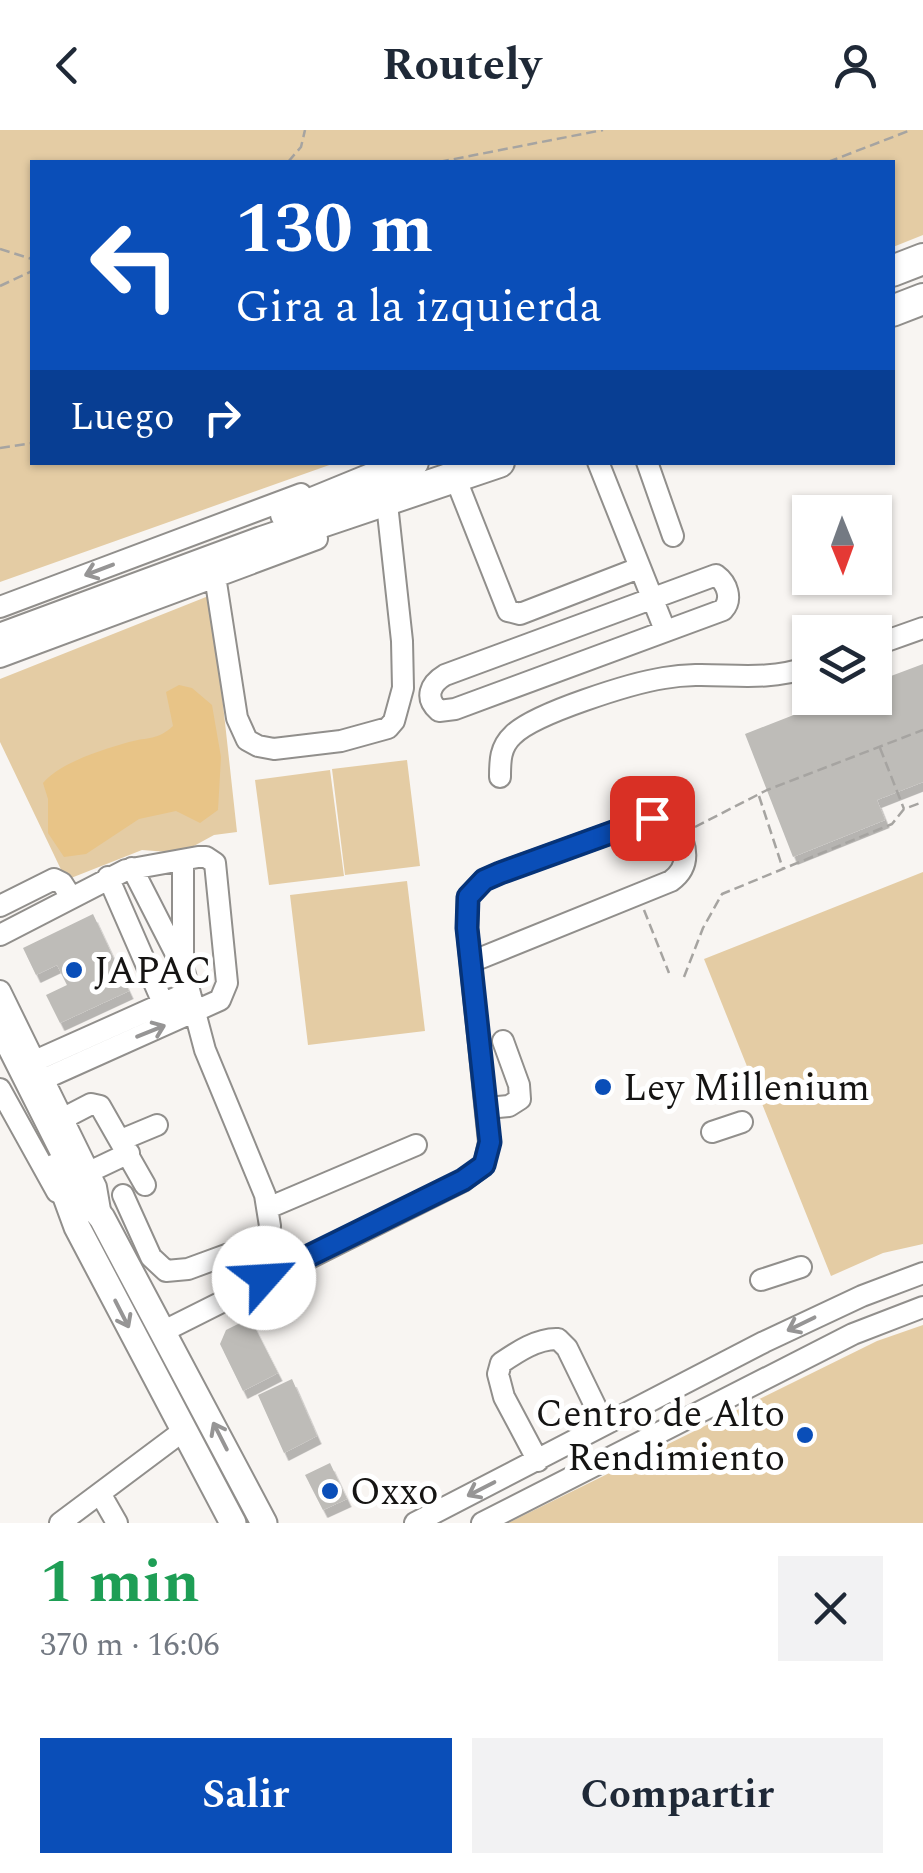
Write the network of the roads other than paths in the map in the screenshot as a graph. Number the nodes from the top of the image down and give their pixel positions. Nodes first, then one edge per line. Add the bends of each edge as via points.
1 (923, 259) edge
2 (895, 270) edge
3 (923, 300) edge
4 (895, 310) edge
5 (379, 465) edge
6 (405, 465) edge
7 (492, 465) edge
8 (494, 465) edge
9 (599, 465) edge
10 (648, 465) edge
11 (457, 482) junction
12 (388, 513) junction
13 (673, 536) dead end
14 (639, 568) junction
15 (215, 576) junction
16 (652, 598) junction
17 (0, 608) edge
18 (0, 626) edge
19 (923, 628) edge
20 (665, 630) junction
21 (892, 639) edge
22 (0, 640) edge
23 (0, 657) edge
24 (792, 671) edge
25 (500, 778) dead end
26 (183, 860) junction
27 (132, 868) junction
28 (108, 877) junction
29 (71, 897) junction
30 (0, 906) edge
31 (0, 935) edge
32 (471, 962) junction
33 (182, 967) junction
34 (0, 991) edge
35 (189, 992) junction
36 (164, 1003) junction
37 (194, 1014) junction
38 (0, 1026) edge
39 (502, 1041) dead end
40 (86, 1048) junction
41 (0, 1060) edge
42 (40, 1070) junction
43 (0, 1090) edge
44 (487, 1108) junction
45 (64, 1118) junction
46 (742, 1122) dead end
47 (158, 1125) dead end
48 (712, 1132) dead end
49 (416, 1145) dead end
50 (125, 1146) junction
51 (74, 1172) junction
52 (145, 1185) dead end
53 (123, 1195) dead end
54 (268, 1208) junction
55 (89, 1223) junction
56 (267, 1240) junction
57 (801, 1267) dead end
58 (923, 1273) edge
59 (264, 1278) junction
60 (761, 1280) dead end
61 (862, 1296) junction
62 (923, 1307) edge
63 (874, 1324) junction
64 (162, 1332) junction
65 (604, 1424) junction
66 (183, 1431) junction
67 (538, 1461) junction
68 (101, 1495) junction
69 (264, 1520) edge
70 (492, 1521) edge
71 (60, 1523) edge
72 (118, 1523) edge
73 (233, 1523) edge
74 (414, 1523) edge

1 - 2 highway
3 - 4 highway
5 -> 17 street
6 - 18 highway
7 - 22 highway
8 - 11 street
9 - 14 street
10 - 13 street
11 - 12 street
11 - 14 street via 508,612 520,614
12 - 15 street
12 - 15 street via 402,640 402,688 388,728 274,749 247,740 236,718
14 - 16 street
15 - 23 street
16 - 20 street
16 - 20 street via 716,575 725,584 729,601 723,610
16 - 20 street via 445,675 431,686 434,706 455,709
19 - 21 street
24 - 25 street via 768,678 667,677 551,714 512,734 500,752
26 - 27 street
26 - 33 street
26 - 37 street via 206,856 215,863 227,983 220,1000
27 - 28 street
27 - 33 street
28 - 29 street
28 - 36 street
29 - 30 street via 54,880
29 - 31 street
32 - 32 street via 671,881 683,870 686,853 670,818 652,818 484,880 468,897
32 - 44 street
33 - 35 street
34 - 42 street
35 - 36 street
35 - 37 street
36 - 40 street
40 -> 37 street
37 - 54 street
38 - 51 main road
39 - 44 street via 520,1099
40 - 42 street
41 - 51 main road
42 - 45 street
43 - 55 street
44 - 59 street via 489,1155 476,1172
45 - 50 street via 97,1104
45 - 51 street
46 - 48 street
47 - 50 street
49 - 54 street
50 - 51 street
50 - 52 street
51 - 55 main road via 88,1201
53 - 56 street via 151,1257 166,1271
54 - 56 street
55 - 64 main road
55 -> 66 main road
56 - 59 street
57 - 60 street
58 - 61 street
59 - 64 street
61 - 63 street
61 -> 65 street
62 - 63 street
63 - 70 street
69 -> 64 main road
65 - 67 street
65 - 67 street via 558,1339 511,1356 501,1363 499,1382
66 - 68 street
66 - 73 main road
67 -> 74 street
68 - 71 street
68 - 72 street

